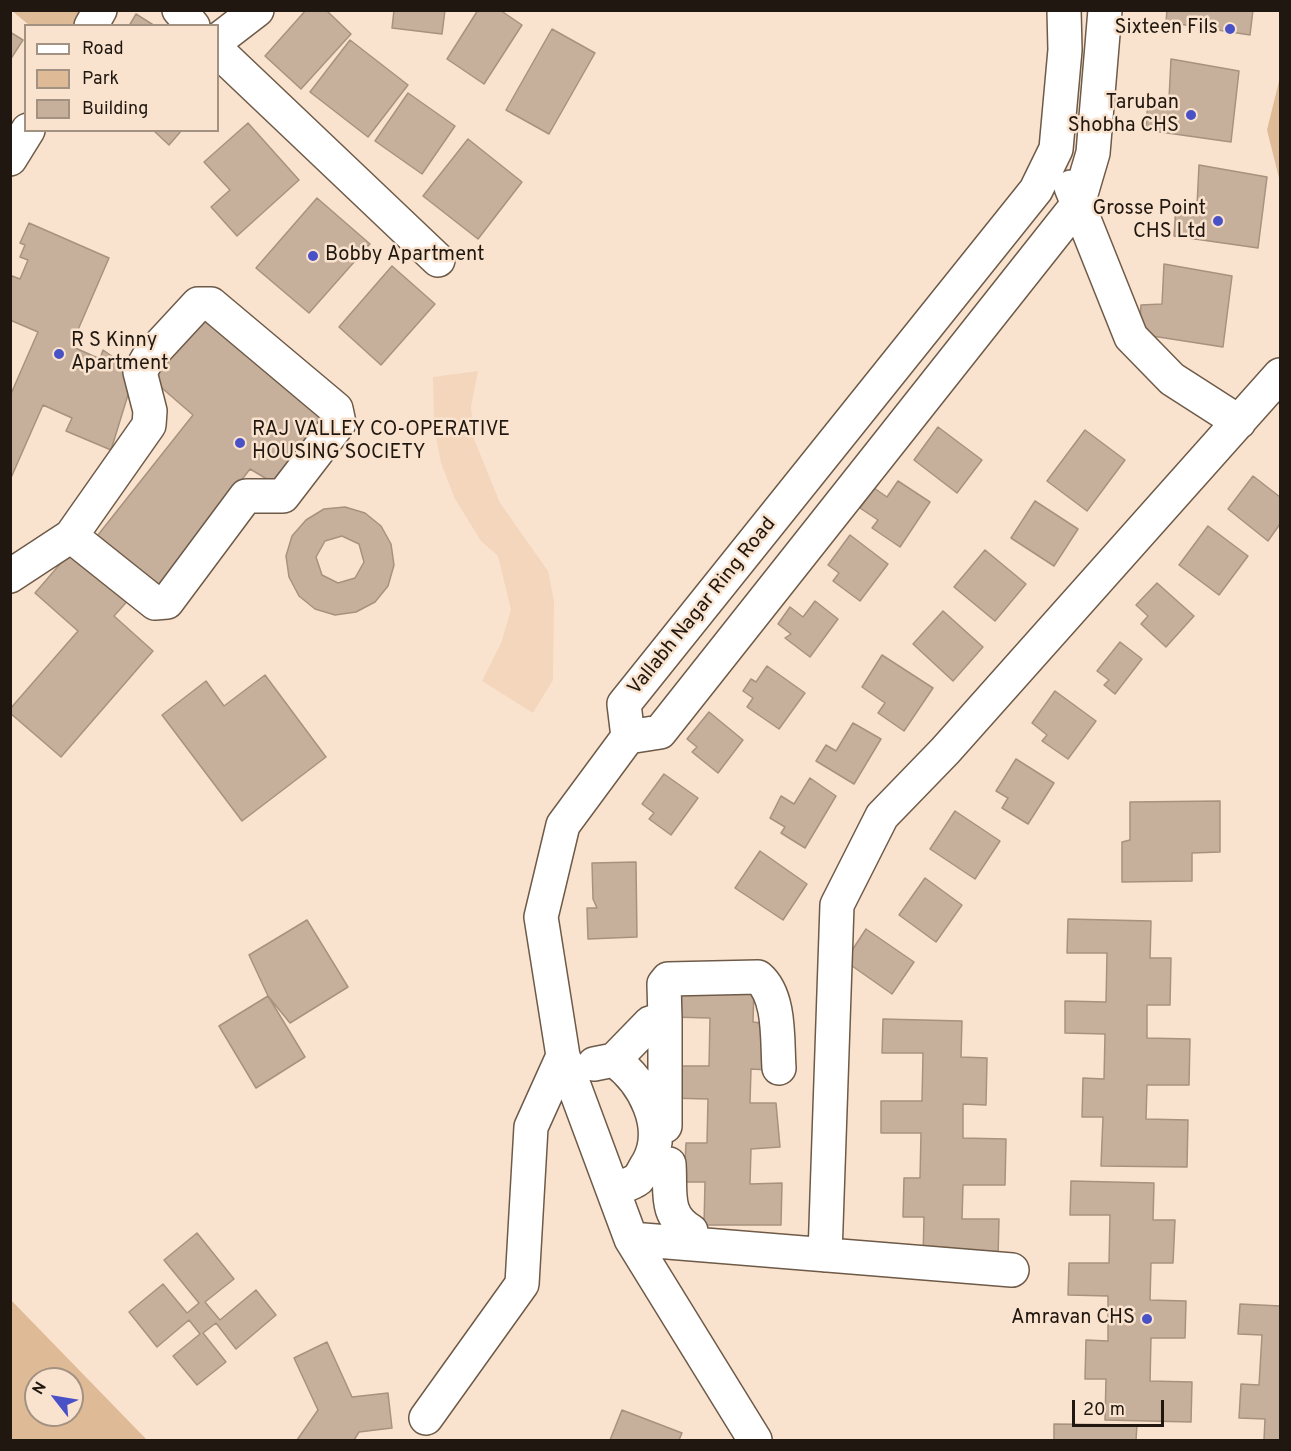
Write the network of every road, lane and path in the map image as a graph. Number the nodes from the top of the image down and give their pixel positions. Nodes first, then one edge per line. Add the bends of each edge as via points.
1 (100, 10) edge
2 (179, 10) edge
3 (257, 10) edge
4 (1064, 10) edge
5 (1105, 10) edge
6 (92, 24) edge
7 (191, 24) edge
8 (219, 39) edge
9 (219, 52) edge
10 (27, 132) edge
11 (1056, 149) junction
12 (10, 159) edge
13 (1078, 204) junction
14 (438, 260) dead end
15 (1281, 375) edge
16 (1239, 422) junction
17 (71, 536) junction
18 (15, 583) edge
19 (628, 737) junction
20 (664, 1020) junction
21 (614, 1060) junction
22 (565, 1062) junction
23 (779, 1068) dead end
24 (665, 1138) dead end
25 (646, 1166) junction
26 (613, 1191) junction
27 (691, 1231) dead end
28 (631, 1239) junction
29 (825, 1255) junction
30 (1012, 1270) dead end
31 (426, 1418) dead end
32 (755, 1440) edge

1 - 6 street
2 - 7 street
3 - 8 street
4 - 11 street, Vallabh Nagar Ring Road via 1065,50
5 - 13 street via 1093,153
9 - 14 street
10 - 12 street
11 - 13 street
11 - 19 street, Vallabh Nagar Ring Road via 1036,190 624,704
13 - 16 street via 1131,337 1172,379
13 - 19 street via 660,732
15 - 16 street
16 - 29 street via 945,751 882,816 837,905
17 - 17 street via 149,425 150,411 140,372 198,304 211,304 336,410 339,423 283,496 246,496 167,602 155,603
17 - 18 street
19 - 22 street via 563,825 541,917
20 - 21 street via 650,1023
20 - 23 street via 664,984 668,979 758,977 768,985
20 - 24 street
21 - 22 street
21 - 25 street via 629,1071 645,1094 654,1120 653,1154
22 - 26 street
22 - 31 street via 531,1126 522,1284
25 - 26 street via 639,1178
25 - 27 street via 669,1164 672,1215
26 - 28 street
28 - 29 street
28 - 32 street
29 - 30 street

